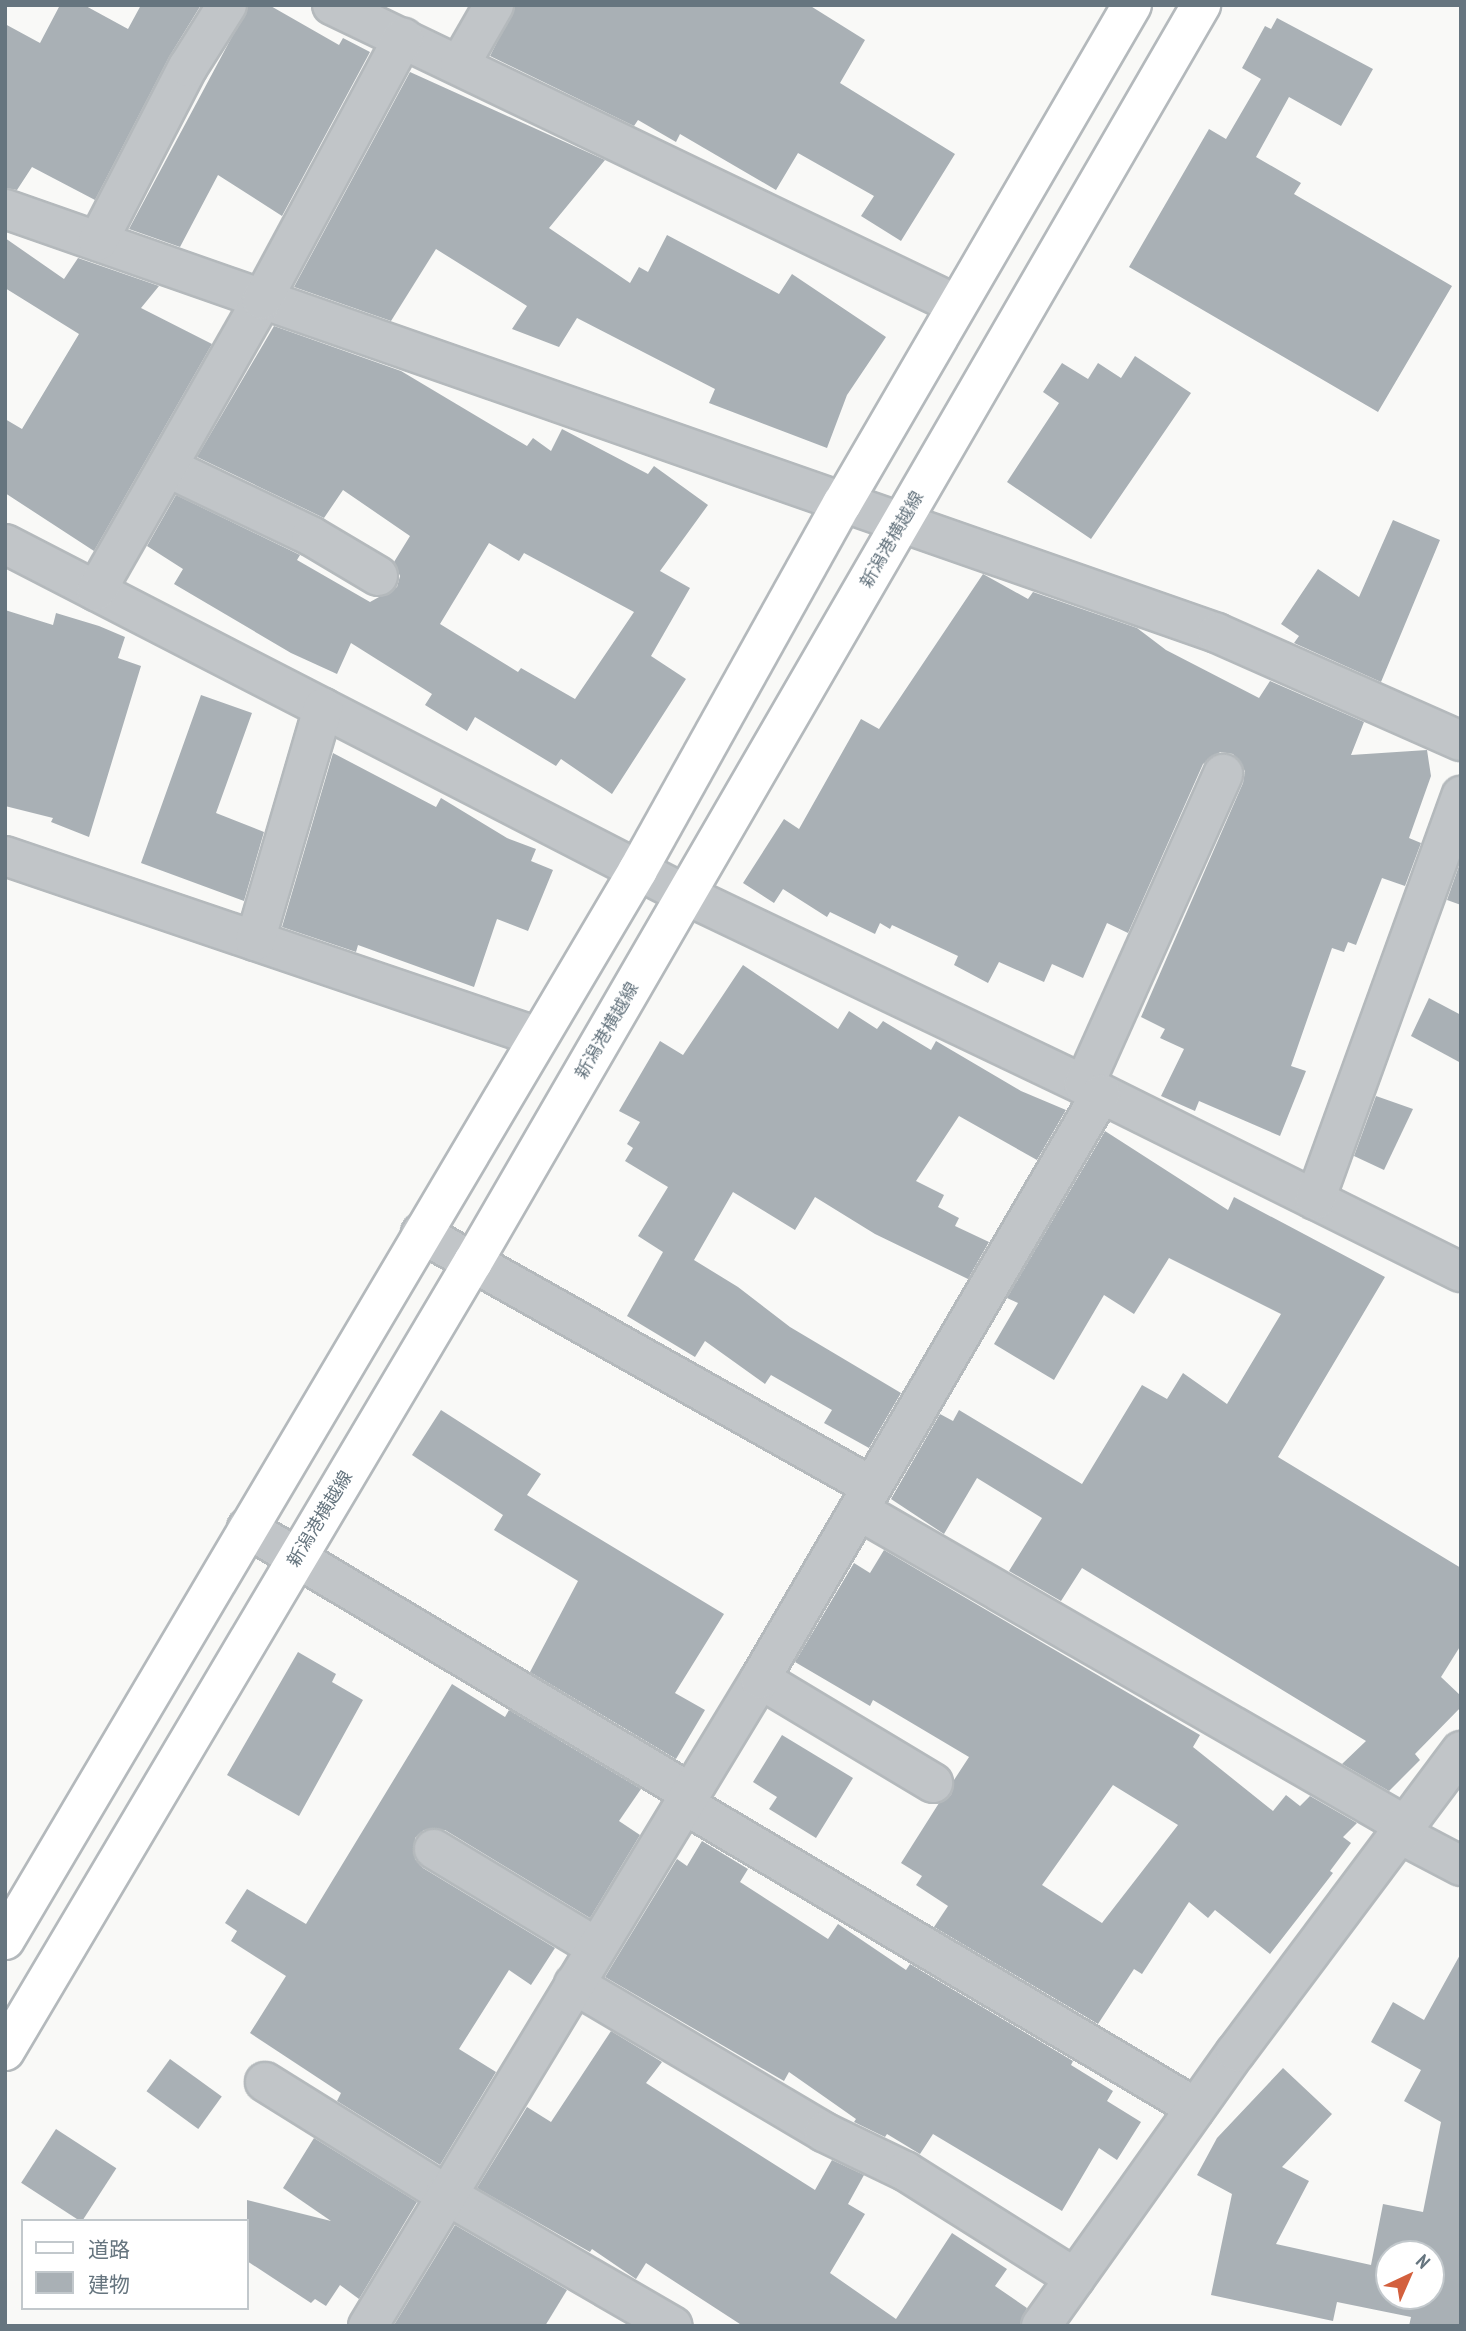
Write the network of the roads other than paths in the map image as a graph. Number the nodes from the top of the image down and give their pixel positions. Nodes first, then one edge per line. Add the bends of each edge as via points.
1 (226, 5) edge
2 (332, 5) edge
3 (494, 5) edge
4 (1132, 5) edge
5 (1201, 5) edge
6 (403, 38) junction
7 (460, 64) junction
8 (5, 209) edge
9 (98, 242) junction
10 (262, 300) junction
11 (957, 304) junction
12 (167, 467) junction
13 (842, 504) junction
14 (902, 524) junction
15 (5, 544) edge
16 (378, 576) dead end
17 (96, 591) junction
18 (323, 708) junction
19 (1461, 741) edge
20 (1223, 774) dead end
21 (1461, 796) edge
22 (5, 856) edge
23 (638, 870) junction
24 (686, 895) junction
25 (255, 941) junction
26 (538, 1037) junction
27 (1092, 1089) junction
28 (1315, 1200) junction
29 (421, 1233) junction
30 (473, 1262) junction
31 (1461, 1272) edge
32 (865, 1499) junction
33 (247, 1528) junction
34 (297, 1559) junction
35 (760, 1679) junction
36 (1461, 1751) edge
37 (933, 1783) dead end
38 (687, 1798) junction
39 (1405, 1831) junction
40 (434, 1849) dead end
41 (1461, 1866) edge
42 (5, 1940) edge
43 (596, 1947) junction
44 (574, 1984) junction
45 (5, 2051) edge
46 (265, 2082) dead end
47 (1196, 2108) junction
48 (445, 2194) junction
49 (1075, 2278) junction
50 (368, 2326) edge
51 (673, 2326) edge
52 (1041, 2326) edge

1 - 9 street via 188,67
2 - 6 street
3 - 7 street
4 - 11 main road
5 - 14 main road, 新潟港横越線
6 - 7 street
6 - 10 street
7 - 11 street
8 - 9 street
9 - 10 street
10 - 12 street
10 - 13 street
11 - 13 main road
12 - 16 street via 311,537
12 - 17 street
13 - 14 street
13 - 23 main road
14 - 19 street via 1217,633
14 - 24 main road, 新潟港横越線
15 - 17 street
17 - 18 street
18 - 23 street
18 - 25 street
20 - 27 street
21 - 28 street
22 - 25 street
23 - 24 street
23 - 26 main road
24 - 27 street
24 - 30 main road, 新潟港横越線
25 - 26 street
26 - 29 main road
27 - 28 street
27 - 32 street
28 - 31 street
29 - 30 street
29 - 33 main road
30 - 32 street
30 - 34 main road, 新潟港横越線
32 - 35 street
32 - 39 street
33 - 34 street
33 - 42 main road
34 - 38 street
34 - 45 main road, 新潟港横越線
35 - 37 street
35 - 38 street
36 - 39 street
38 - 43 street
38 - 47 street
39 - 41 street
39 - 47 street
40 - 43 street
43 - 44 street
44 - 48 street
44 - 49 street via 824,2132 905,2171
46 - 48 street
47 - 49 street
48 - 50 street
48 - 51 street
49 - 52 street

